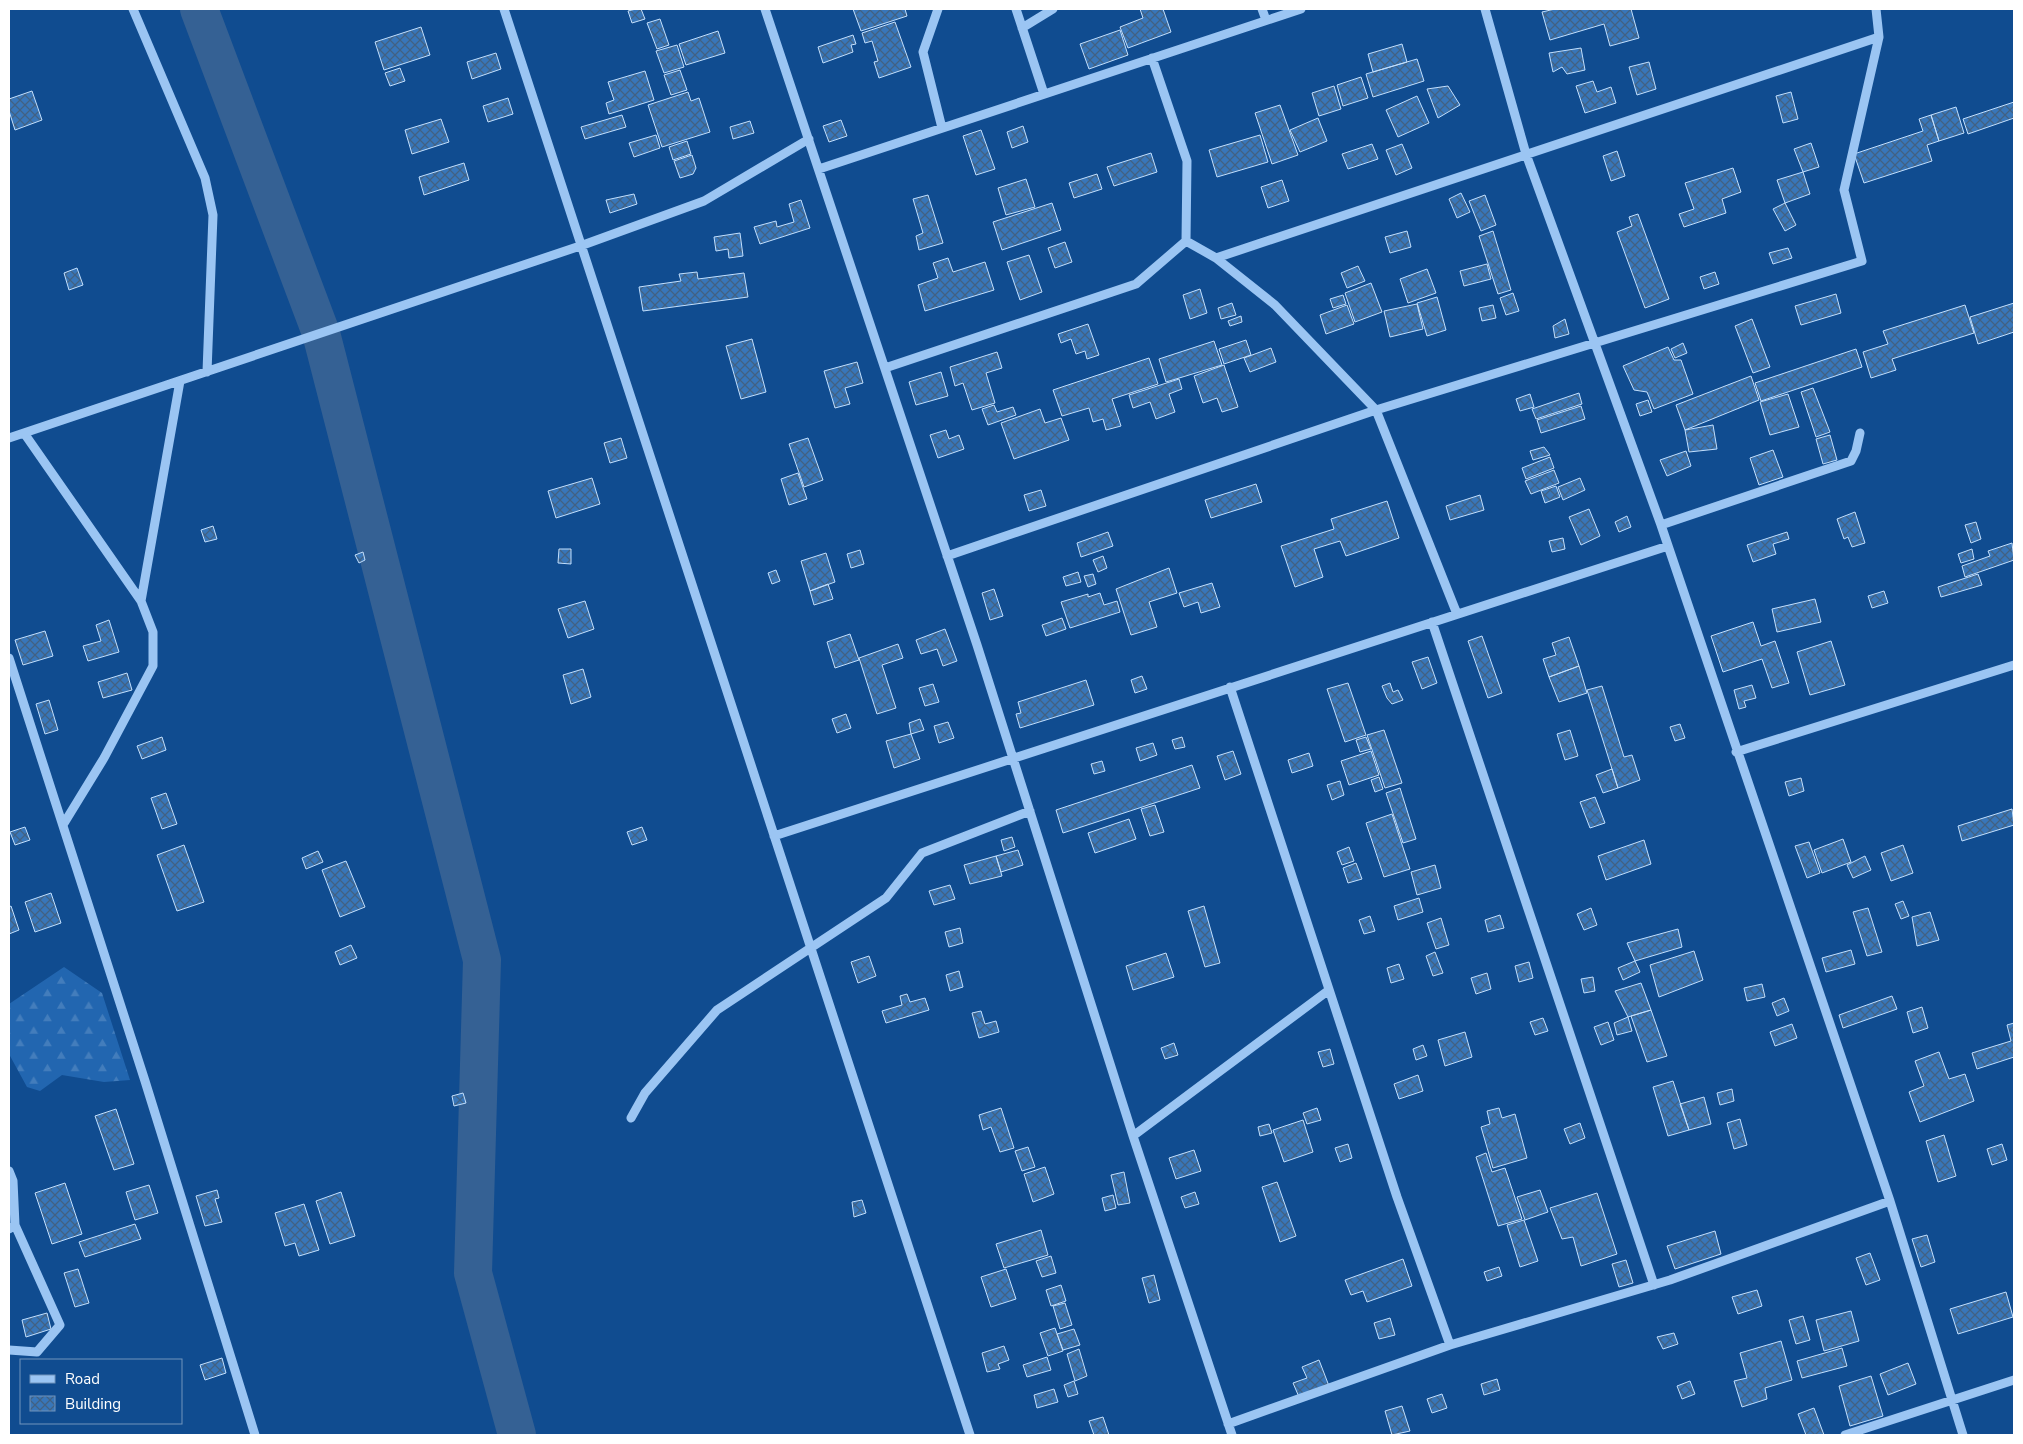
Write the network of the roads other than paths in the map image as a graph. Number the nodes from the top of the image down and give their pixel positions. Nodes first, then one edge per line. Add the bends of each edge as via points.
1 (133, 9) edge
2 (504, 9) edge
3 (766, 9) edge
4 (938, 9) edge
5 (1016, 9) edge
6 (1053, 9) edge
7 (1262, 9) edge
8 (1301, 9) edge
9 (1486, 9) edge
10 (1876, 9) edge
11 (1266, 20) junction
12 (1022, 28) junction
13 (1878, 37) junction
14 (1152, 58) junction
15 (1044, 94) junction
16 (942, 128) junction
17 (809, 139) junction
18 (1526, 154) junction
19 (819, 169) junction
20 (1186, 241) junction
21 (583, 245) junction
22 (1216, 258) junction
23 (1595, 342) junction
24 (885, 368) junction
25 (207, 372) junction
26 (180, 381) junction
27 (1376, 410) junction
28 (24, 433) junction
29 (1860, 433) dead end
30 (9, 438) edge
31 (1661, 525) junction
32 (1668, 546) junction
33 (947, 556) junction
34 (141, 601) junction
35 (1457, 614) junction
36 (1432, 622) junction
37 (9, 658) edge
38 (2014, 665) edge
39 (1230, 687) junction
40 (1736, 752) junction
41 (1013, 758) junction
42 (1030, 811) junction
43 (62, 825) junction
44 (774, 836) junction
45 (810, 946) junction
46 (1329, 990) junction
47 (631, 1118) dead end
48 (1133, 1136) junction
49 (9, 1171) edge
50 (1890, 1201) junction
51 (12, 1227) edge
52 (1654, 1285) junction
53 (1450, 1345) junction
54 (9, 1350) edge
55 (2014, 1380) edge
56 (1951, 1400) junction
57 (1228, 1424) junction
58 (255, 1435) edge
59 (970, 1435) edge
60 (1232, 1435) edge
61 (1845, 1435) edge
62 (1962, 1435) edge

1 - 25 street via 205,178 213,216
2 - 21 street
3 - 17 street
4 - 16 street via 923,52
5 - 12 street
6 - 12 street
7 - 11 street
8 - 11 street
9 - 18 street
10 - 13 street
11 - 14 street
12 - 15 street
13 - 18 street
13 - 23 street via 1844,190 1862,260
14 - 15 street
14 - 20 street via 1187,161
15 - 16 street
16 - 19 street
17 - 19 street
17 - 21 street via 704,201
18 - 22 street
18 - 23 street
19 - 24 street
20 - 22 street
20 - 24 street via 1136,284
21 - 25 street
21 - 44 street
22 - 27 street via 1275,305
23 - 27 street
23 - 31 street
24 - 33 street
25 - 26 street
26 - 28 street
26 - 34 street
27 - 33 street
27 - 35 street
28 - 30 street
28 - 34 street
29 - 31 street via 1851,461
31 - 32 street
32 - 35 street
32 - 40 street
33 - 41 street
34 - 43 street via 153,632 153,666 104,758
35 - 36 street
36 - 39 street
36 - 52 street
37 - 43 street
38 - 40 street
39 - 41 street
39 - 46 street
40 - 50 street
41 - 42 street
41 - 44 street
42 - 45 street via 922,853 886,898
42 - 48 street
43 - 58 street
44 - 45 street
45 - 47 street via 717,1010 645,1094
45 - 59 street
46 - 48 street
46 - 53 street
48 - 57 street
49 - 51 street via 13,1181
50 - 52 street
50 - 56 street
51 - 54 street via 60,1325 37,1352
52 - 53 street
53 - 57 street
55 - 56 street
56 - 61 street
56 - 62 street
57 - 60 street

